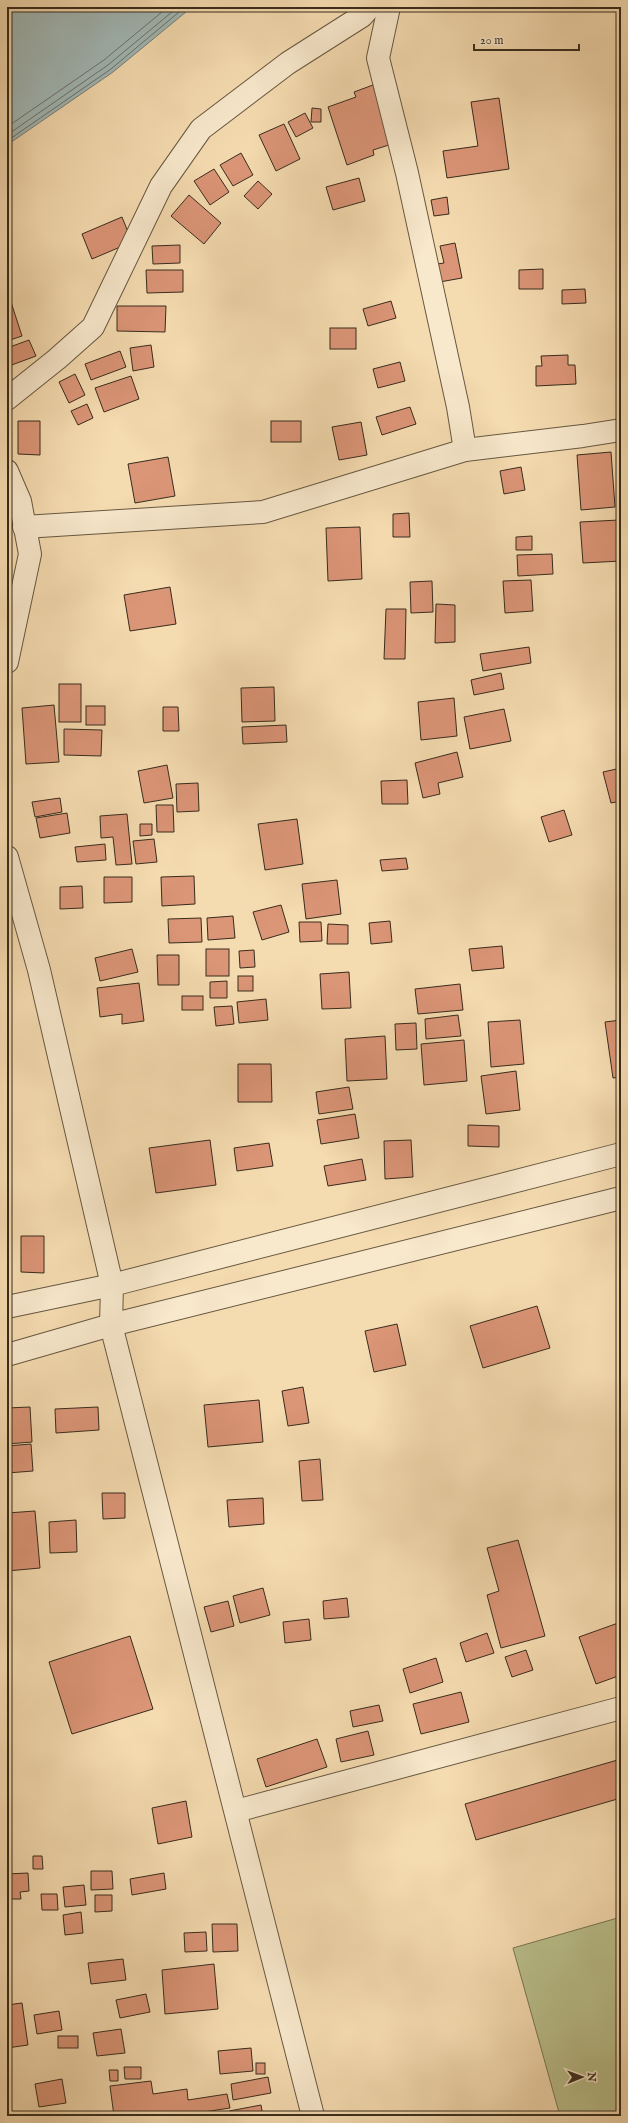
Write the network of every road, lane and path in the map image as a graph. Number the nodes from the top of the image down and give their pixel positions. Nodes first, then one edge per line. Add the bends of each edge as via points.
1 (370, 7) edge
2 (389, 7) edge
3 (7, 399) edge
4 (621, 430) edge
5 (465, 450) junction
6 (7, 471) edge
7 (24, 527) junction
8 (7, 662) edge
9 (7, 857) edge
10 (621, 1154) edge
11 (621, 1198) edge
12 (112, 1285) junction
13 (7, 1308) edge
14 (111, 1325) junction
15 (7, 1355) edge
16 (621, 1708) edge
17 (236, 1811) junction
18 (313, 2116) edge

1 - 3 street via 362,16 288,63 201,129 160,186 93,327
2 - 5 street via 378,58 408,181 458,407
4 - 5 street
5 - 7 street via 263,512
6 - 7 street via 20,501
7 - 8 street via 30,554
9 - 12 street via 39,970
10 - 12 street
11 - 14 street
12 - 13 street
12 - 14 street
14 - 15 street
14 - 17 street
16 - 17 street
17 - 18 street

